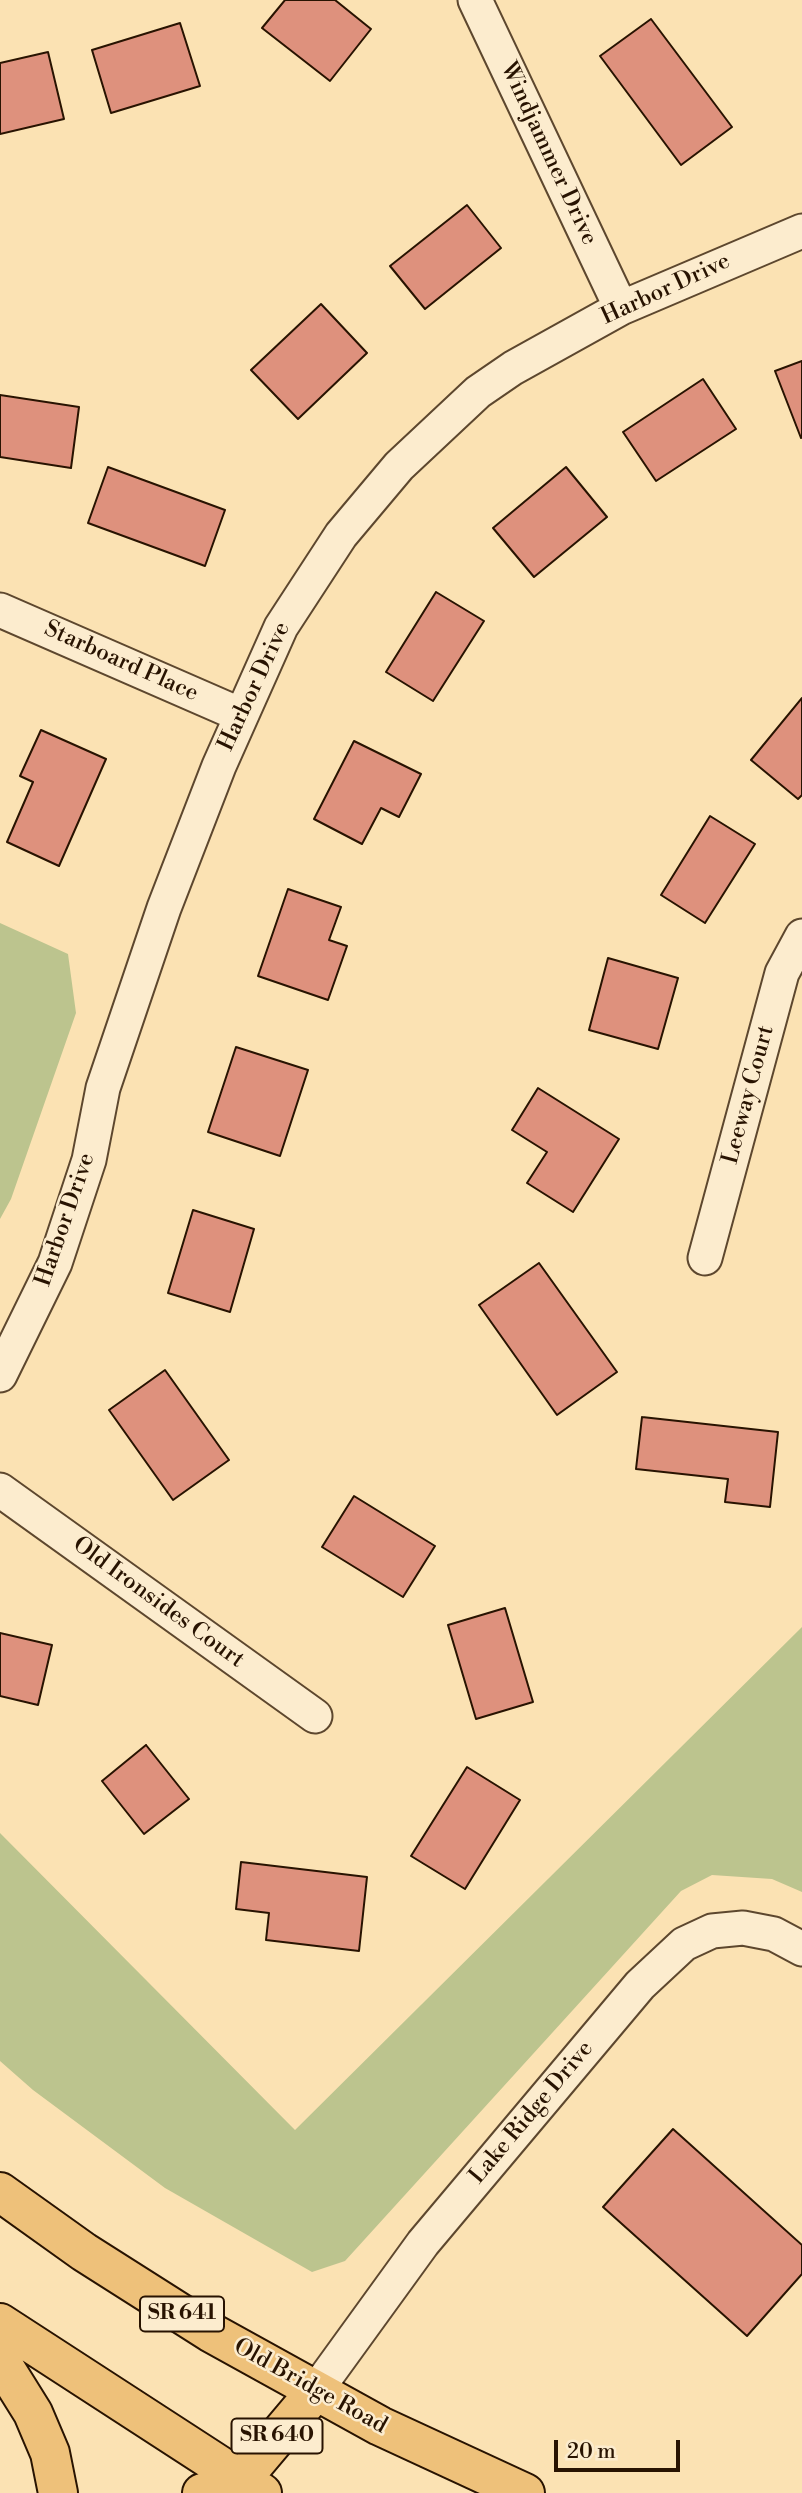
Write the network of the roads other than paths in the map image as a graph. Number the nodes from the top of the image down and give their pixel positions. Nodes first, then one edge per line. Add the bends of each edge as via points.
1 (475, 0) edge
2 (802, 231) edge
3 (621, 308) junction
4 (0, 610) edge
5 (241, 715) junction
6 (802, 936) edge
7 (705, 1258) dead end
8 (0, 1375) edge
9 (0, 1490) edge
10 (315, 1716) dead end
11 (802, 1949) edge
12 (0, 2192) edge
13 (0, 2323) edge
14 (0, 2360) edge
15 (315, 2392) junction
16 (246, 2489) edge
17 (58, 2493) edge
18 (202, 2493) edge
19 (525, 2493) edge

1 - 3 street, Windjammer Drive
2 - 3 street, Harbor Drive
3 - 5 street, Harbor Drive via 478,392 399,466 341,535 281,627
4 - 5 street, Starboard Place
5 - 8 street, Harbor Drive via 164,908 103,1088 89,1160 55,1263
6 - 7 street, Leeway Court via 782,973
9 - 10 street, Old Ironsides Court
11 - 15 street, Lake Ridge Drive via 774,1934 743,1928 712,1931 684,1944 640,1985 422,2244
12 - 15 main road, Old Bridge Road / SR 641 via 210,2332
13 - 16 main road
14 - 17 main road via 33,2413 50,2453
15 - 16 main road, SR 640
15 - 19 main road, Old Bridge Road / SR 641
16 - 18 main road, SR 640

